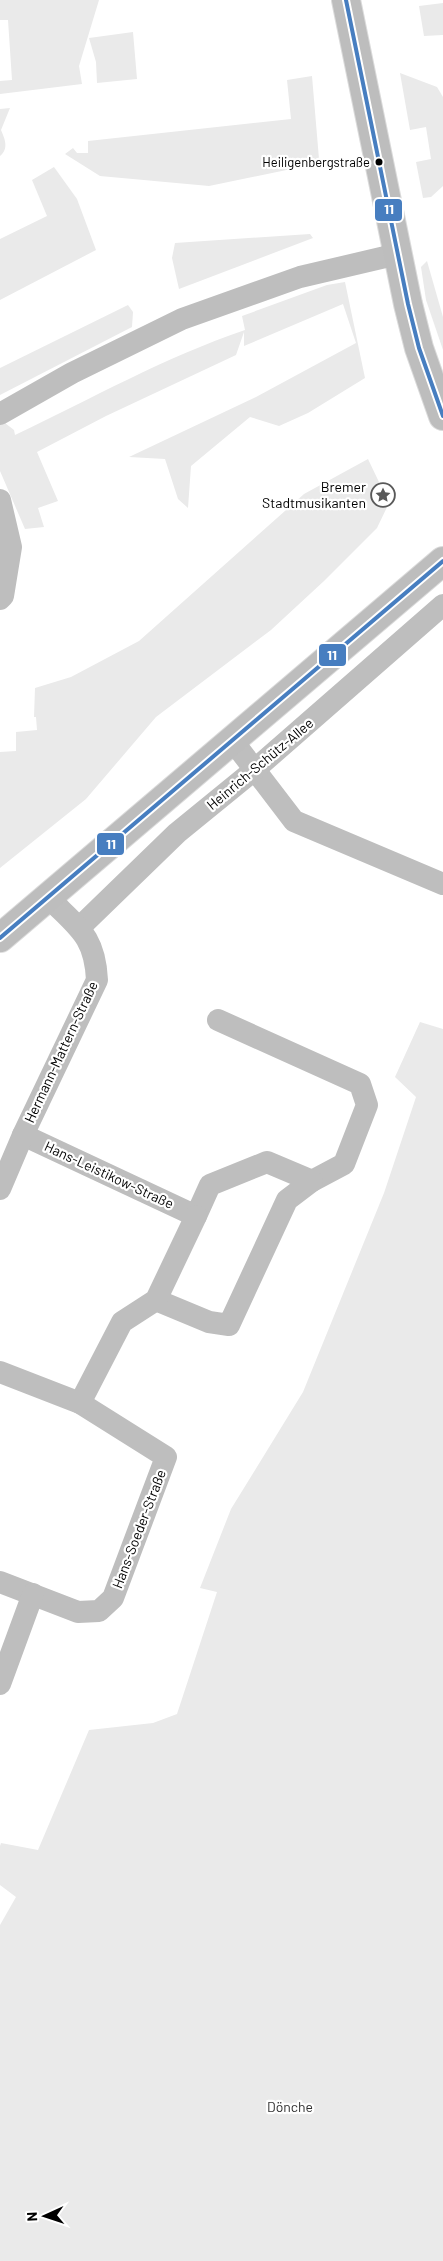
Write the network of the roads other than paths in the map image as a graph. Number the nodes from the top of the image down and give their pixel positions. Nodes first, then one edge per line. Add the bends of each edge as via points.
1 (346, 0) edge
2 (398, 254) junction
3 (419, 348) junction
4 (443, 382) edge
5 (0, 414) edge
6 (443, 416) edge
7 (0, 500) edge
8 (443, 560) edge
9 (416, 586) junction
10 (0, 599) edge
11 (440, 608) edge
12 (232, 740) junction
13 (254, 771) junction
14 (443, 884) edge
15 (48, 897) junction
16 (80, 928) junction
17 (0, 938) edge
18 (218, 1020) dead end
19 (23, 1134) junction
20 (312, 1181) junction
21 (0, 1189) edge
22 (196, 1216) junction
23 (156, 1300) junction
24 (0, 1372) edge
25 (80, 1403) junction
26 (0, 1582) edge
27 (34, 1594) junction
28 (0, 1684) edge

1 - 2 main road
2 - 3 main road
2 - 5 street via 300,277 182,319 72,373
3 - 4 main road
3 - 6 main road
7 - 10 street via 11,547
8 - 9 main road
9 - 11 street
9 - 12 main road
11 - 13 street, Heinrich-Schütz-Allee
12 - 13 street
12 - 15 main road
13 - 14 street via 294,821
13 - 16 street, Heinrich-Schütz-Allee via 177,833
15 - 16 street, Hermann-Mattern-Straße
15 - 17 main road
16 - 19 street, Hermann-Mattern-Straße via 96,958 97,980
18 - 20 street via 360,1084 367,1104 344,1164
19 - 21 street, Hermann-Mattern-Straße
19 - 22 street, Hans-Leistikow-Straße
20 - 22 street via 267,1162 210,1184
20 - 23 street via 287,1200 229,1325 210,1322
22 - 23 street
23 - 25 street via 122,1322
24 - 25 street
25 - 27 street, Hans-Soeder-Straße via 166,1457 113,1598 99,1611 78,1612
26 - 27 street, Hans-Soeder-Straße
27 - 28 street

